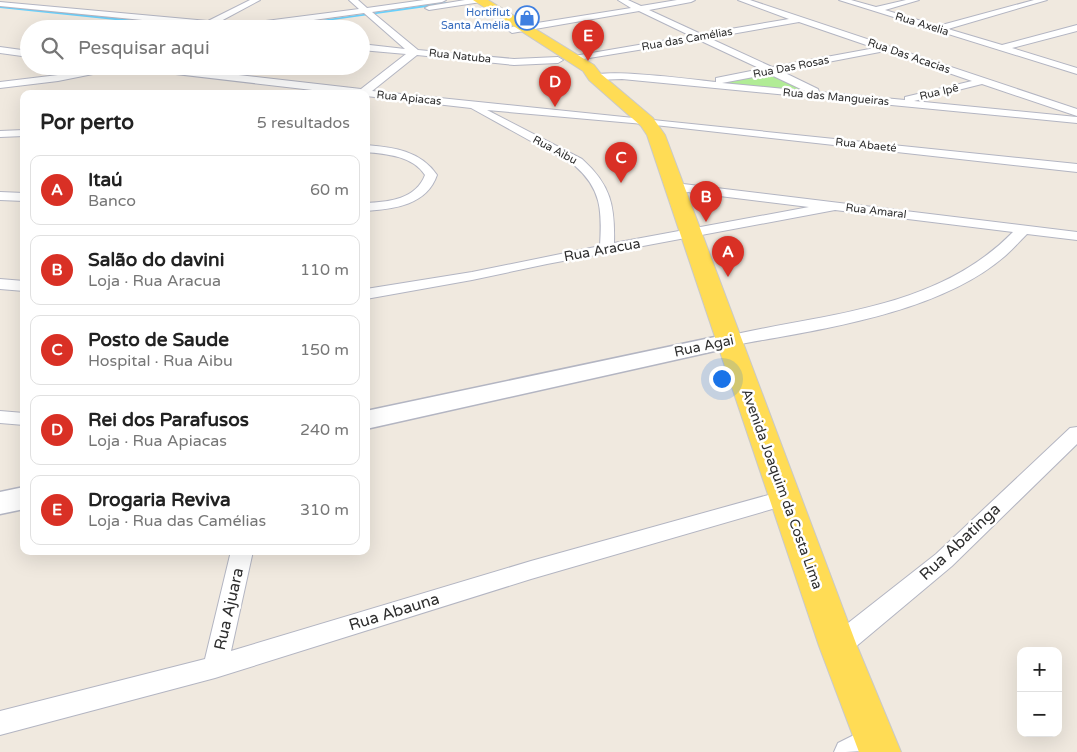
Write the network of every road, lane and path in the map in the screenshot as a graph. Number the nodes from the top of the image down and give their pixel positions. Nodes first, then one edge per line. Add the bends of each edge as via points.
1 (256, 0) edge
2 (353, 0) edge
3 (442, 0) edge
4 (474, 0) edge
5 (622, 0) edge
6 (691, 0) edge
7 (742, 0) edge
8 (843, 0) edge
9 (915, 0) edge
10 (1043, 0) edge
11 (0, 4) edge
12 (639, 8) junction
13 (0, 10) edge
14 (876, 10) junction
15 (370, 13) junction
16 (94, 20) edge
17 (142, 20) edge
18 (217, 20) edge
19 (310, 20) edge
20 (333, 20) edge
21 (800, 20) junction
22 (1077, 28) edge
23 (518, 29) junction
24 (938, 29) junction
25 (699, 37) junction
26 (370, 48) edge
27 (886, 48) junction
28 (1002, 48) junction
29 (0, 50) edge
30 (415, 52) junction
31 (20, 53) edge
32 (574, 59) junction
33 (558, 60) junction
34 (1077, 70) edge
35 (771, 71) junction
36 (73, 75) edge
37 (210, 75) edge
38 (595, 77) junction
39 (984, 81) junction
40 (697, 84) junction
41 (0, 85) edge
42 (338, 90) edge
43 (367, 90) edge
44 (370, 94) edge
45 (826, 96) junction
46 (894, 102) junction
47 (471, 105) junction
48 (1077, 113) edge
49 (1077, 120) edge
50 (651, 122) junction
51 (20, 133) edge
52 (0, 134) edge
53 (370, 149) edge
54 (1077, 168) edge
55 (675, 187) junction
56 (0, 196) edge
57 (20, 197) edge
58 (838, 206) junction
59 (370, 207) edge
60 (1023, 230) junction
61 (692, 234) junction
62 (1077, 236) edge
63 (607, 250) junction
64 (0, 284) edge
65 (20, 286) edge
66 (370, 293) edge
67 (729, 341) junction
68 (0, 417) edge
69 (20, 419) edge
70 (370, 419) edge
71 (1077, 432) edge
72 (786, 498) junction
73 (20, 499) edge
74 (0, 504) edge
75 (241, 555) edge
76 (838, 646) junction
77 (215, 666) junction
78 (0, 723) edge
79 (877, 745) edge
80 (848, 752) edge

1 - 18 street
2 - 15 street
3 - 15 street
4 - 15 street
4 - 23 main road, Avenida Joaquim da Costa Lima
5 - 12 street
6 - 12 street
7 - 21 street, Rua Das Acacias
8 - 14 street, Rua Axelia
9 - 14 street
10 - 24 street
11 - 17 street
12 - 23 street
12 - 25 street
13 - 16 street
14 - 24 street, Rua Axelia
15 - 19 street
15 - 20 street
15 - 30 street
21 - 25 street, Rua das Camélias
21 - 27 street, Rua Das Acacias
22 - 28 street
23 - 32 main road, Avenida Joaquim da Costa Lima
23 - 33 main road, Avenida Joaquim da Costa Lima
24 - 28 street, Rua Axelia
25 - 32 street, Rua das Camélias
25 - 35 street
26 - 30 street, Rua Natuba
27 - 35 street, Rua Das Rosas
27 - 39 street, Rua Das Acacias
28 - 34 street, Rua Axelia
29 - 31 street
30 - 33 street, Rua Natuba via 514,62
30 - 43 street
32 - 38 main road, Avenida Joaquim da Costa Lima via 589,68
33 - 38 main road, Avenida Joaquim da Costa Lima
35 - 40 street, Rua Das Rosas
35 - 45 street
36 - 41 street
37 - 42 street, Rua Apiacas
38 - 40 street, Rua das Mangueiras
38 - 50 main road, Avenida Joaquim da Costa Lima
39 - 46 street, Rua Ipê
39 - 48 street, Rua Das Acacias
40 - 45 street, Rua das Mangueiras
44 - 47 street, Rua Apiacas
45 - 46 street, Rua das Mangueiras
46 - 49 street, Rua das Mangueiras
47 - 50 street, Rua Apiacas
47 - 63 street, Rua Aibu via 589,171 605,196
50 - 54 street, Rua Abaeté
50 - 55 main road, Avenida Joaquim da Costa Lima
51 - 52 street
53 - 59 street via 407,156 431,175 427,186 407,200
55 - 58 street, Rua Amaral
55 - 61 main road, Avenida Joaquim da Costa Lima
56 - 57 street
58 - 60 street, Rua Amaral
58 - 61 street, Rua Aracua
60 - 62 street, Rua Amaral
60 - 67 street, Rua Agai via 998,254 940,289 890,307
61 - 63 street, Rua Aracua
61 - 67 main road, Avenida Joaquim da Costa Lima
63 - 66 street, Rua Aracua
64 - 65 street
67 - 70 street, Rua Agai
67 - 72 main road, Avenida Joaquim da Costa Lima
68 - 69 street
71 - 76 street, Rua Abatinga via 944,560
72 - 76 main road, Avenida Joaquim da Costa Lima
72 - 77 street, Rua Abauna via 532,570
73 - 74 street
75 - 77 street, Rua Ajuara
76 - 79 main road, Avenida Joaquim da Costa Lima
77 - 78 street, Rua Abauna
79 - 80 street

